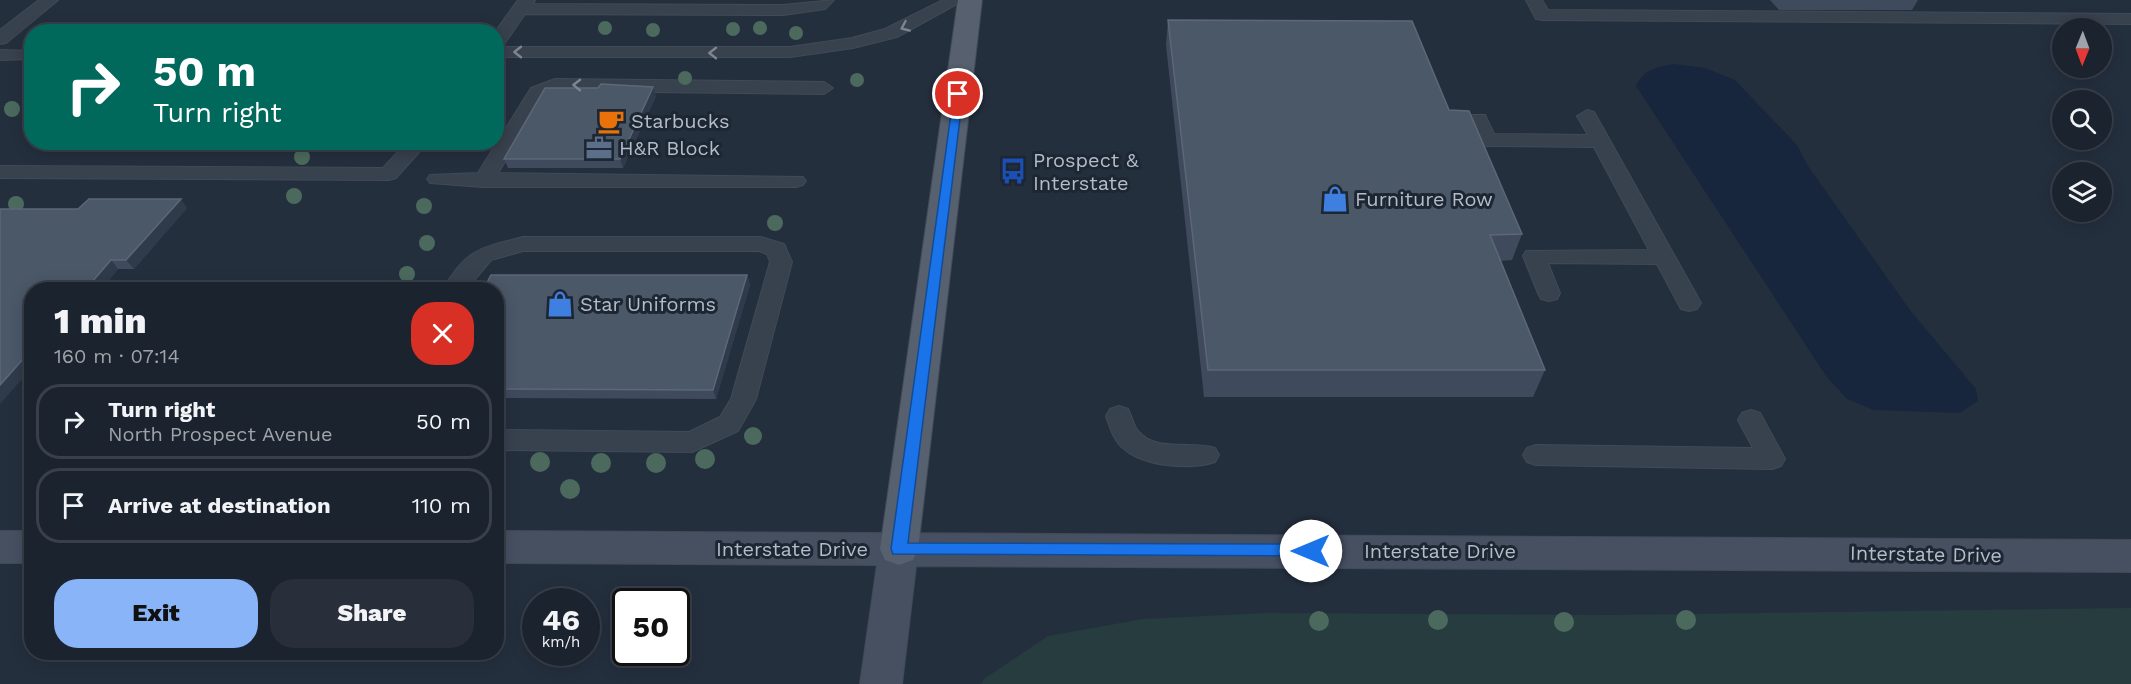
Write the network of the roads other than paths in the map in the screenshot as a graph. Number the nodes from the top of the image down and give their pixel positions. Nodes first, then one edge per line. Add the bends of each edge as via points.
1 (50, 0) edge
2 (826, 0) edge
3 (956, 0) edge
4 (970, 0) edge
5 (1533, 0) edge
6 (2116, 0) edge
7 (523, 5) edge
8 (2131, 12) edge
9 (2131, 19) edge
10 (504, 32) edge
11 (0, 39) edge
12 (504, 52) edge
13 (0, 55) edge
14 (24, 55) edge
15 (824, 88) dead end
16 (1587, 116) dead end
17 (1478, 119) dead end
18 (1601, 141) junction
19 (504, 147) edge
20 (410, 150) edge
21 (502, 150) edge
22 (0, 172) edge
23 (437, 179) dead end
24 (483, 181) junction
25 (796, 181) dead end
26 (1664, 257) junction
27 (458, 282) edge
28 (1549, 293) dead end
29 (1689, 303) dead end
30 (1119, 416) dead end
31 (1751, 420) dead end
32 (504, 440) edge
33 (1206, 455) dead end
34 (1536, 455) dead end
35 (0, 547) edge
36 (24, 547) edge
37 (504, 547) edge
38 (899, 549) junction
39 (2131, 556) edge
40 (881, 684) edge

1 - 11 lane
2 - 7 lane via 783,10
3 -> 12 lane via 891,33 790,52
4 - 38 main road
5 - 9 lane via 1542,15
6 - 8 lane
7 - 10 lane
13 - 14 lane
15 -> 19 lane via 555,85 538,92
16 - 18 lane
17 - 18 lane via 1487,140
18 - 26 lane
20 - 22 lane via 389,174
21 -> 24 lane
23 - 24 lane
24 - 25 lane
26 - 28 lane via 1534,256
26 - 29 lane
27 - 32 lane via 483,255 523,243 761,244 776,249 781,262 743,399 729,424 692,442
30 - 33 lane via 1122,434 1136,445 1158,453
31 - 34 lane via 1772,459
35 - 36 main road
37 - 38 main road, Interstate Drive
38 - 39 main road, Interstate Drive
38 - 40 main road

